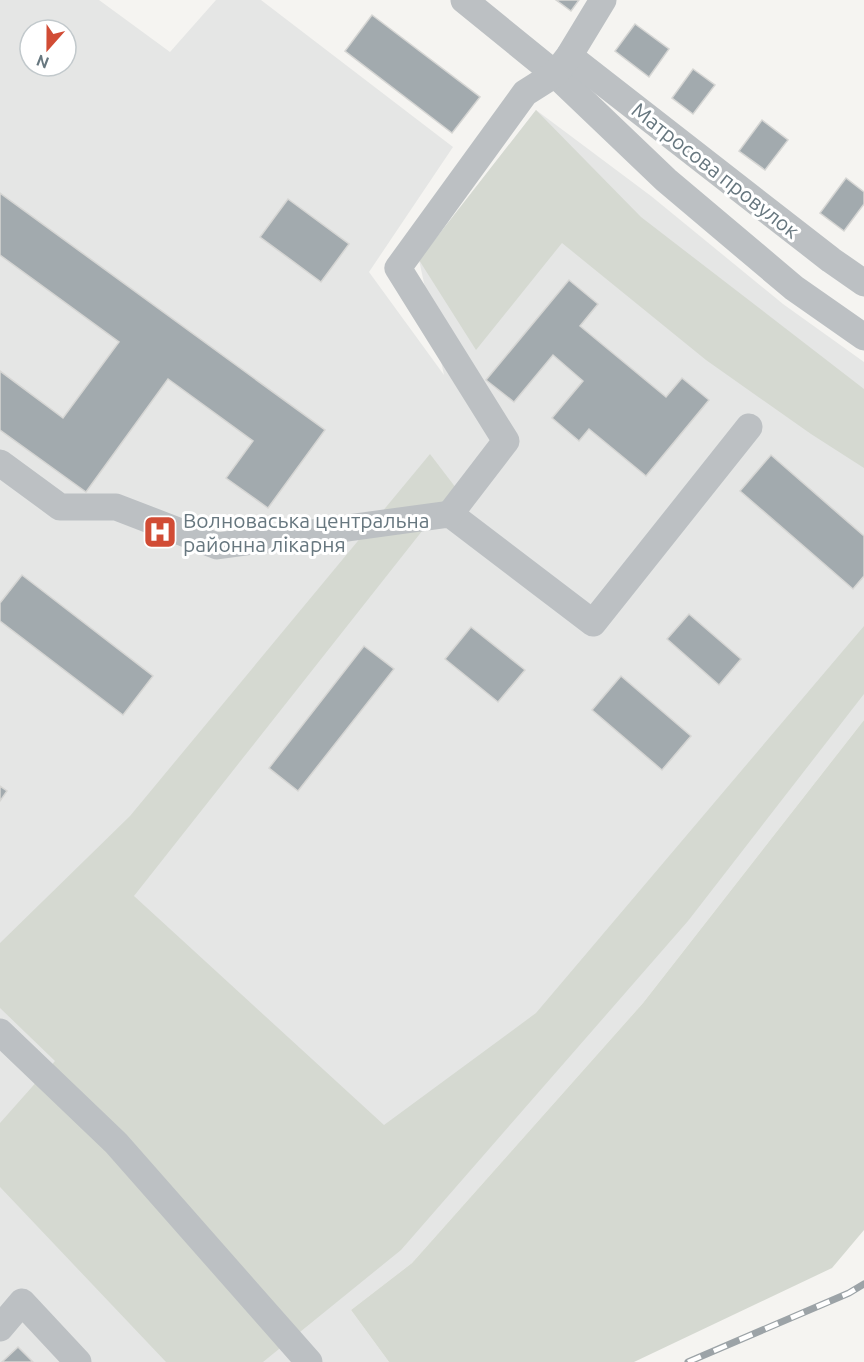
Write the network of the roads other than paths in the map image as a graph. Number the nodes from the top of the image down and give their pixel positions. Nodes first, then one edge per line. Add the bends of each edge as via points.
1 (464, 0) edge
2 (603, 0) edge
3 (562, 65) junction
4 (864, 283) edge
5 (864, 337) edge
6 (748, 427) dead end
7 (0, 464) edge
8 (450, 514) junction
9 (0, 1032) edge
10 (0, 1328) edge
11 (78, 1362) edge
12 (309, 1362) edge

1 - 3 street, Матросова провулок
2 - 3 street
3 - 4 street, Матросова провулок
3 - 5 street via 666,180 794,288
3 - 8 street via 525,93 398,268 506,441
6 - 8 street via 593,623
7 - 8 street via 60,507 116,507 217,546
9 - 12 street via 116,1143
10 - 11 street via 22,1302

